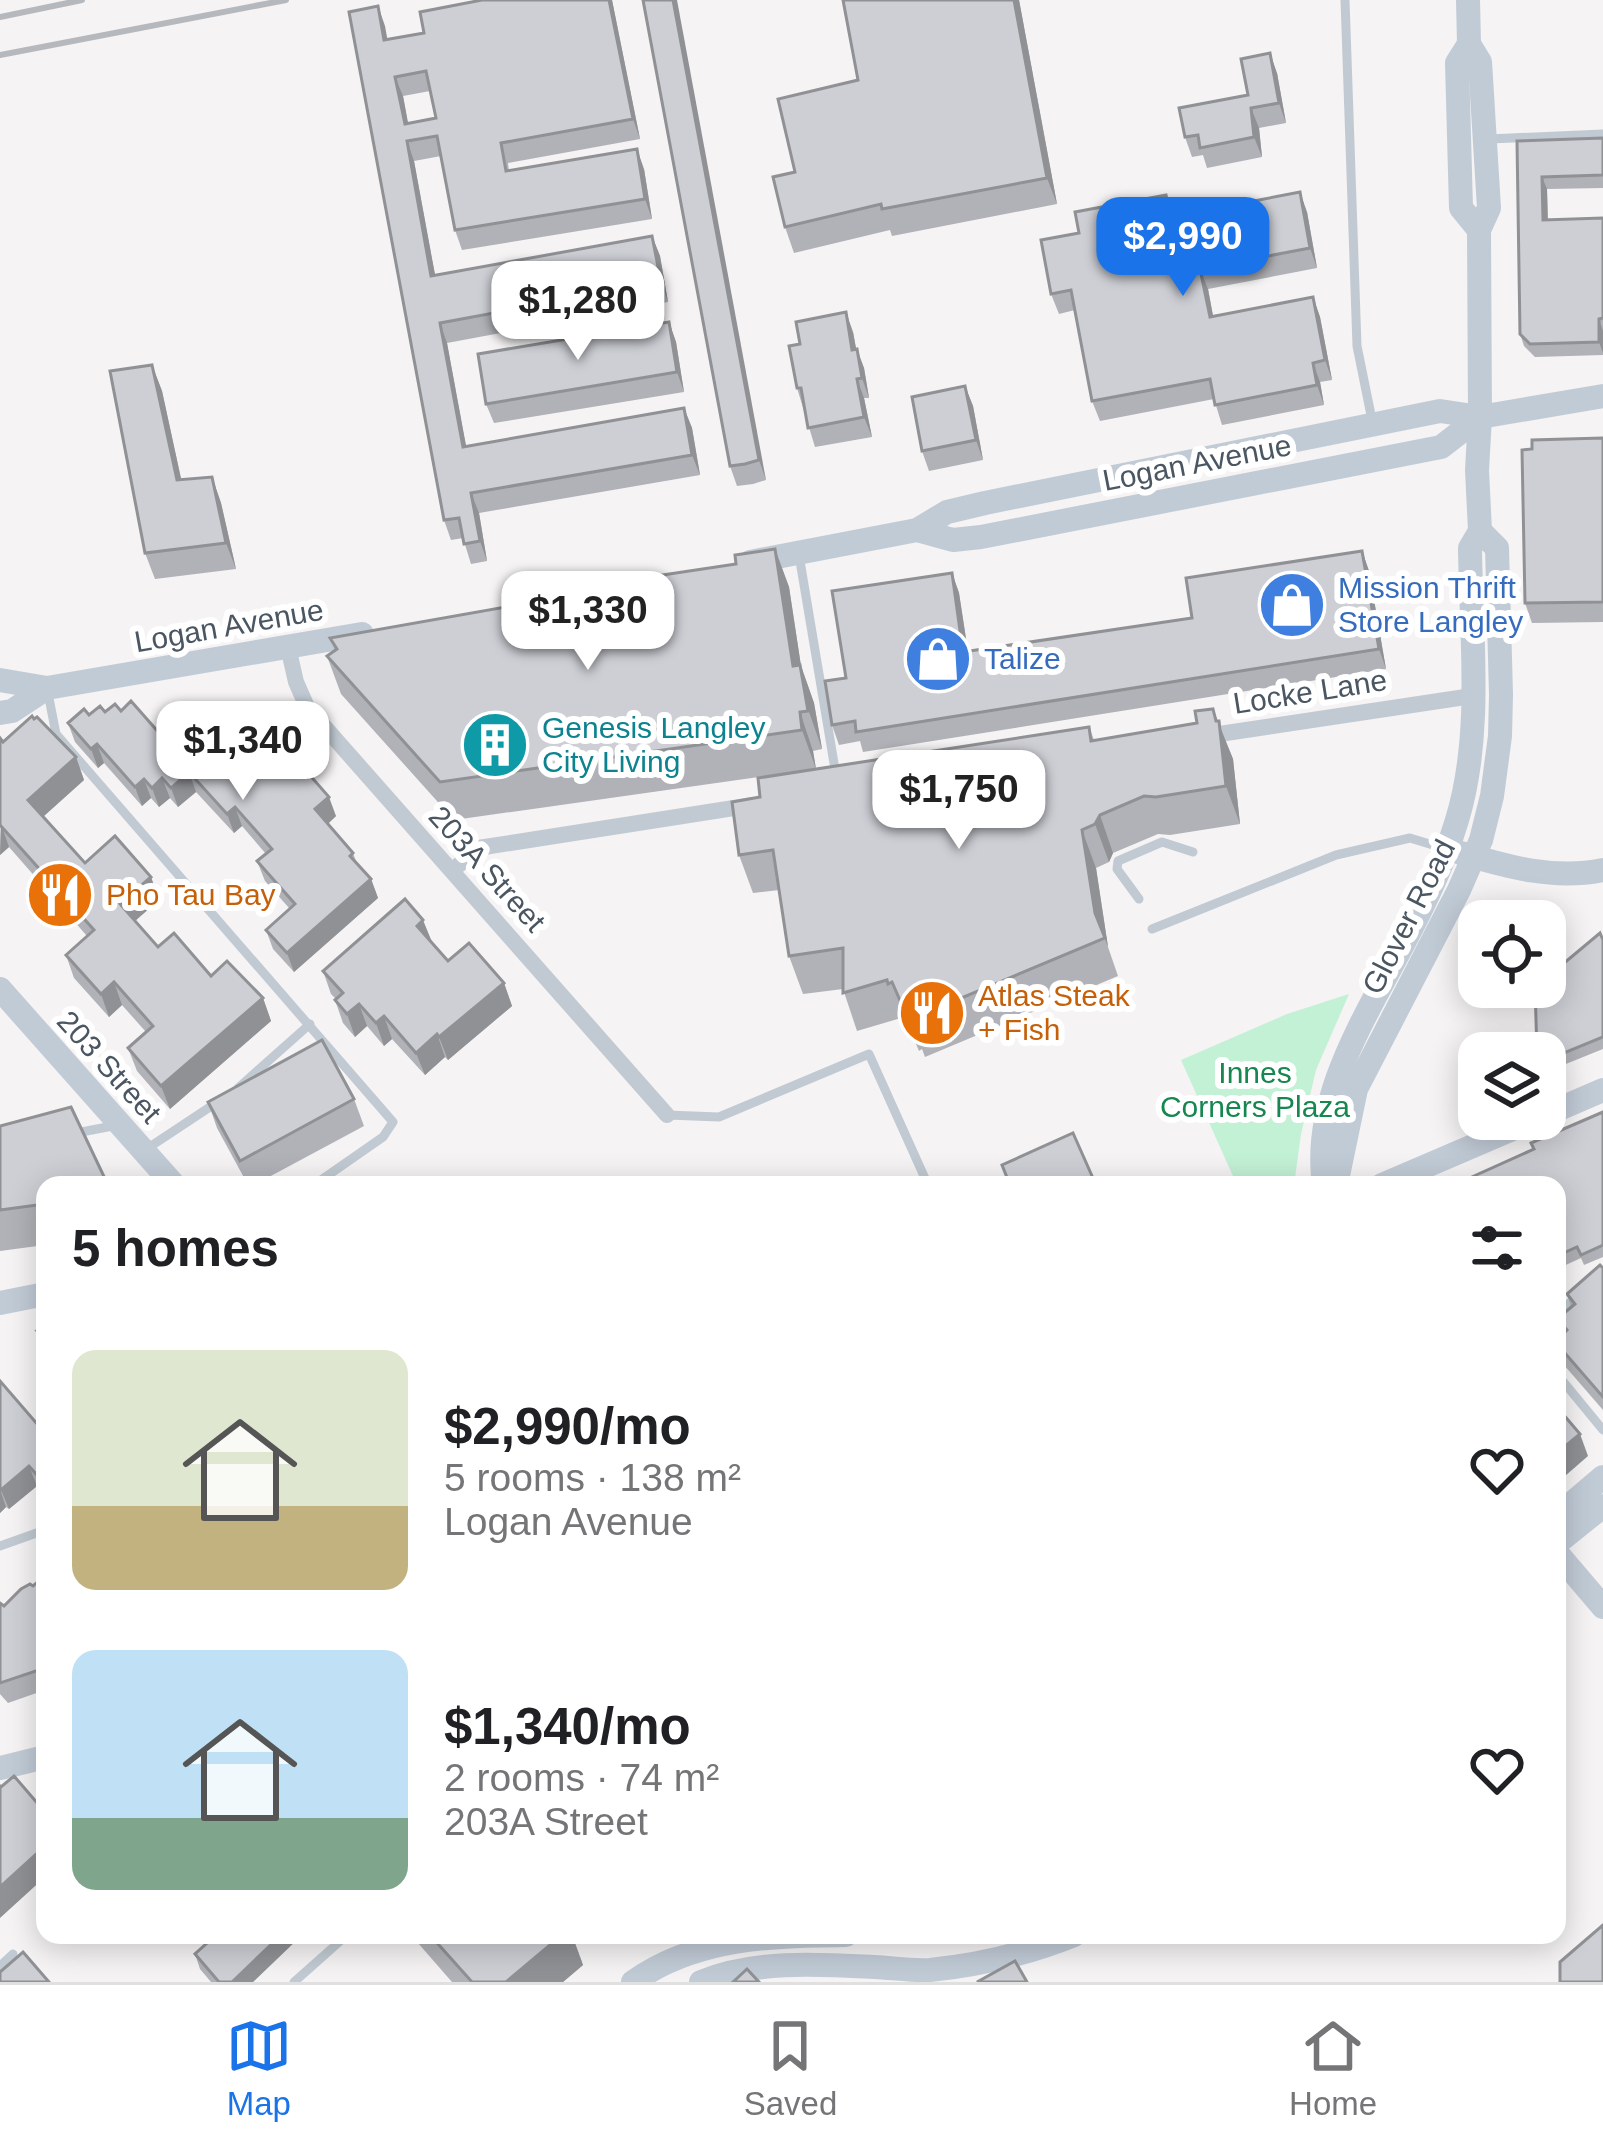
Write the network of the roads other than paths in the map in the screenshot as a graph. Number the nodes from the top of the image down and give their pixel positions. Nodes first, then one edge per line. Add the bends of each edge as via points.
1 (1346, 0) edge
2 (1468, 0) edge
3 (1469, 44) junction
4 (1603, 134) edge
5 (1487, 139) junction
6 (1479, 230) junction
7 (1603, 396) edge
8 (1480, 417) junction
9 (1373, 424) junction
10 (916, 530) junction
11 (1480, 531) junction
12 (799, 553) junction
13 (722, 567) edge
14 (379, 631) edge
15 (288, 647) junction
16 (0, 680) edge
17 (47, 688) junction
18 (1472, 696) junction
19 (0, 713) edge
20 (1181, 740) edge
21 (838, 792) edge
22 (780, 801) edge
23 (1447, 849) junction
24 (1193, 852) dead end
25 (1474, 857) junction
26 (453, 870) junction
27 (1603, 870) edge
28 (1139, 899) dead end
29 (1152, 929) dead end
30 (0, 989) edge
31 (310, 1024) junction
32 (1603, 1090) edge
33 (1566, 1106) edge
34 (667, 1115) joint
35 (120, 1124) junction
36 (63, 1136) edge
37 (1487, 1140) edge
38 (144, 1151) junction
39 (165, 1176) edge
40 (327, 1176) edge
41 (924, 1176) edge
42 (1324, 1176) edge
43 (1338, 1176) edge
44 (1403, 1176) edge
45 (1584, 1290) edge
46 (36, 1296) edge
47 (0, 1303) edge
48 (1566, 1306) edge
49 (1566, 1385) edge
50 (1603, 1430) edge
51 (1603, 1478) edge
52 (1603, 1506) edge
53 (1566, 1509) edge
54 (36, 1533) edge
55 (1566, 1536) edge
56 (0, 1546) edge
57 (1566, 1564) edge
58 (1603, 1607) edge
59 (36, 1759) edge
60 (0, 1768) edge
61 (337, 1944) edge
62 (705, 1944) edge
63 (770, 1944) edge
64 (808, 1944) edge
65 (1051, 1944) edge
66 (13, 1954) edge
67 (0, 1966) edge
68 (788, 1974) edge
69 (826, 1974) edge
70 (924, 1976) edge
71 (293, 1982) edge
72 (633, 1982) edge
73 (700, 1982) edge

1 - 9 lane via 1358,346
2 - 3 main road, Glover Road
3 - 5 main road, Glover Road via 1480,62
3 - 6 main road, Glover Road via 1457,63 1461,208
4 - 5 lane
5 - 6 main road, Glover Road via 1489,208
6 - 8 main road, Glover Road
7 - 8 main road, Logan Avenue
8 - 9 main road, Logan Avenue via 1440,411
8 - 10 main road, Logan Avenue via 1441,447 981,537
8 - 11 main road, Glover Road
9 - 10 main road, Logan Avenue via 985,503
10 - 12 main road, Logan Avenue
11 - 18 main road, Glover Road via 1470,548
11 - 25 main road, Glover Road via 1497,548 1501,695 1495,780
12 - 13 main road, Logan Avenue
12 - 21 lane
14 - 15 main road, Logan Avenue
15 - 17 main road, Logan Avenue
15 - 26 street, 203A Street via 307,707
16 - 17 main road, Logan Avenue
17 - 19 main road, Logan Avenue
17 - 31 lane via 56,734
18 - 20 street, Locke Lane
18 - 23 main road, Glover Road via 1471,753
22 - 26 street via 478,848
23 - 25 main road
23 - 29 lane via 1410,838 1336,855
23 - 42 main road, Glover Road via 1349,1044 1329,1113
24 - 28 lane via 1162,842 1118,860
25 - 27 main road via 1537,872
25 - 43 main road, Glover Road via 1356,1089
26 - 34 street, 203A Street
30 - 35 main road, 203 Street
31 - 38 lane via 232,1093
31 - 40 lane via 393,1122
32 - 33 main road
34 - 41 lane via 719,1118 868,1054
35 - 36 lane
35 - 38 main road, 203 Street
37 - 44 main road
38 - 39 main road, 203 Street
45 - 48 lane
46 - 47 main road
49 - 50 lane
51 - 53 main road
52 - 55 main road
54 - 56 lane
57 - 58 main road
59 - 60 main road
61 - 71 lane
62 - 72 main road
63 - 68 main road
64 - 69 main road
65 - 70 main road
66 - 67 lane
68 - 69 main road
68 - 73 main road via 751,1968
69 - 70 main road

